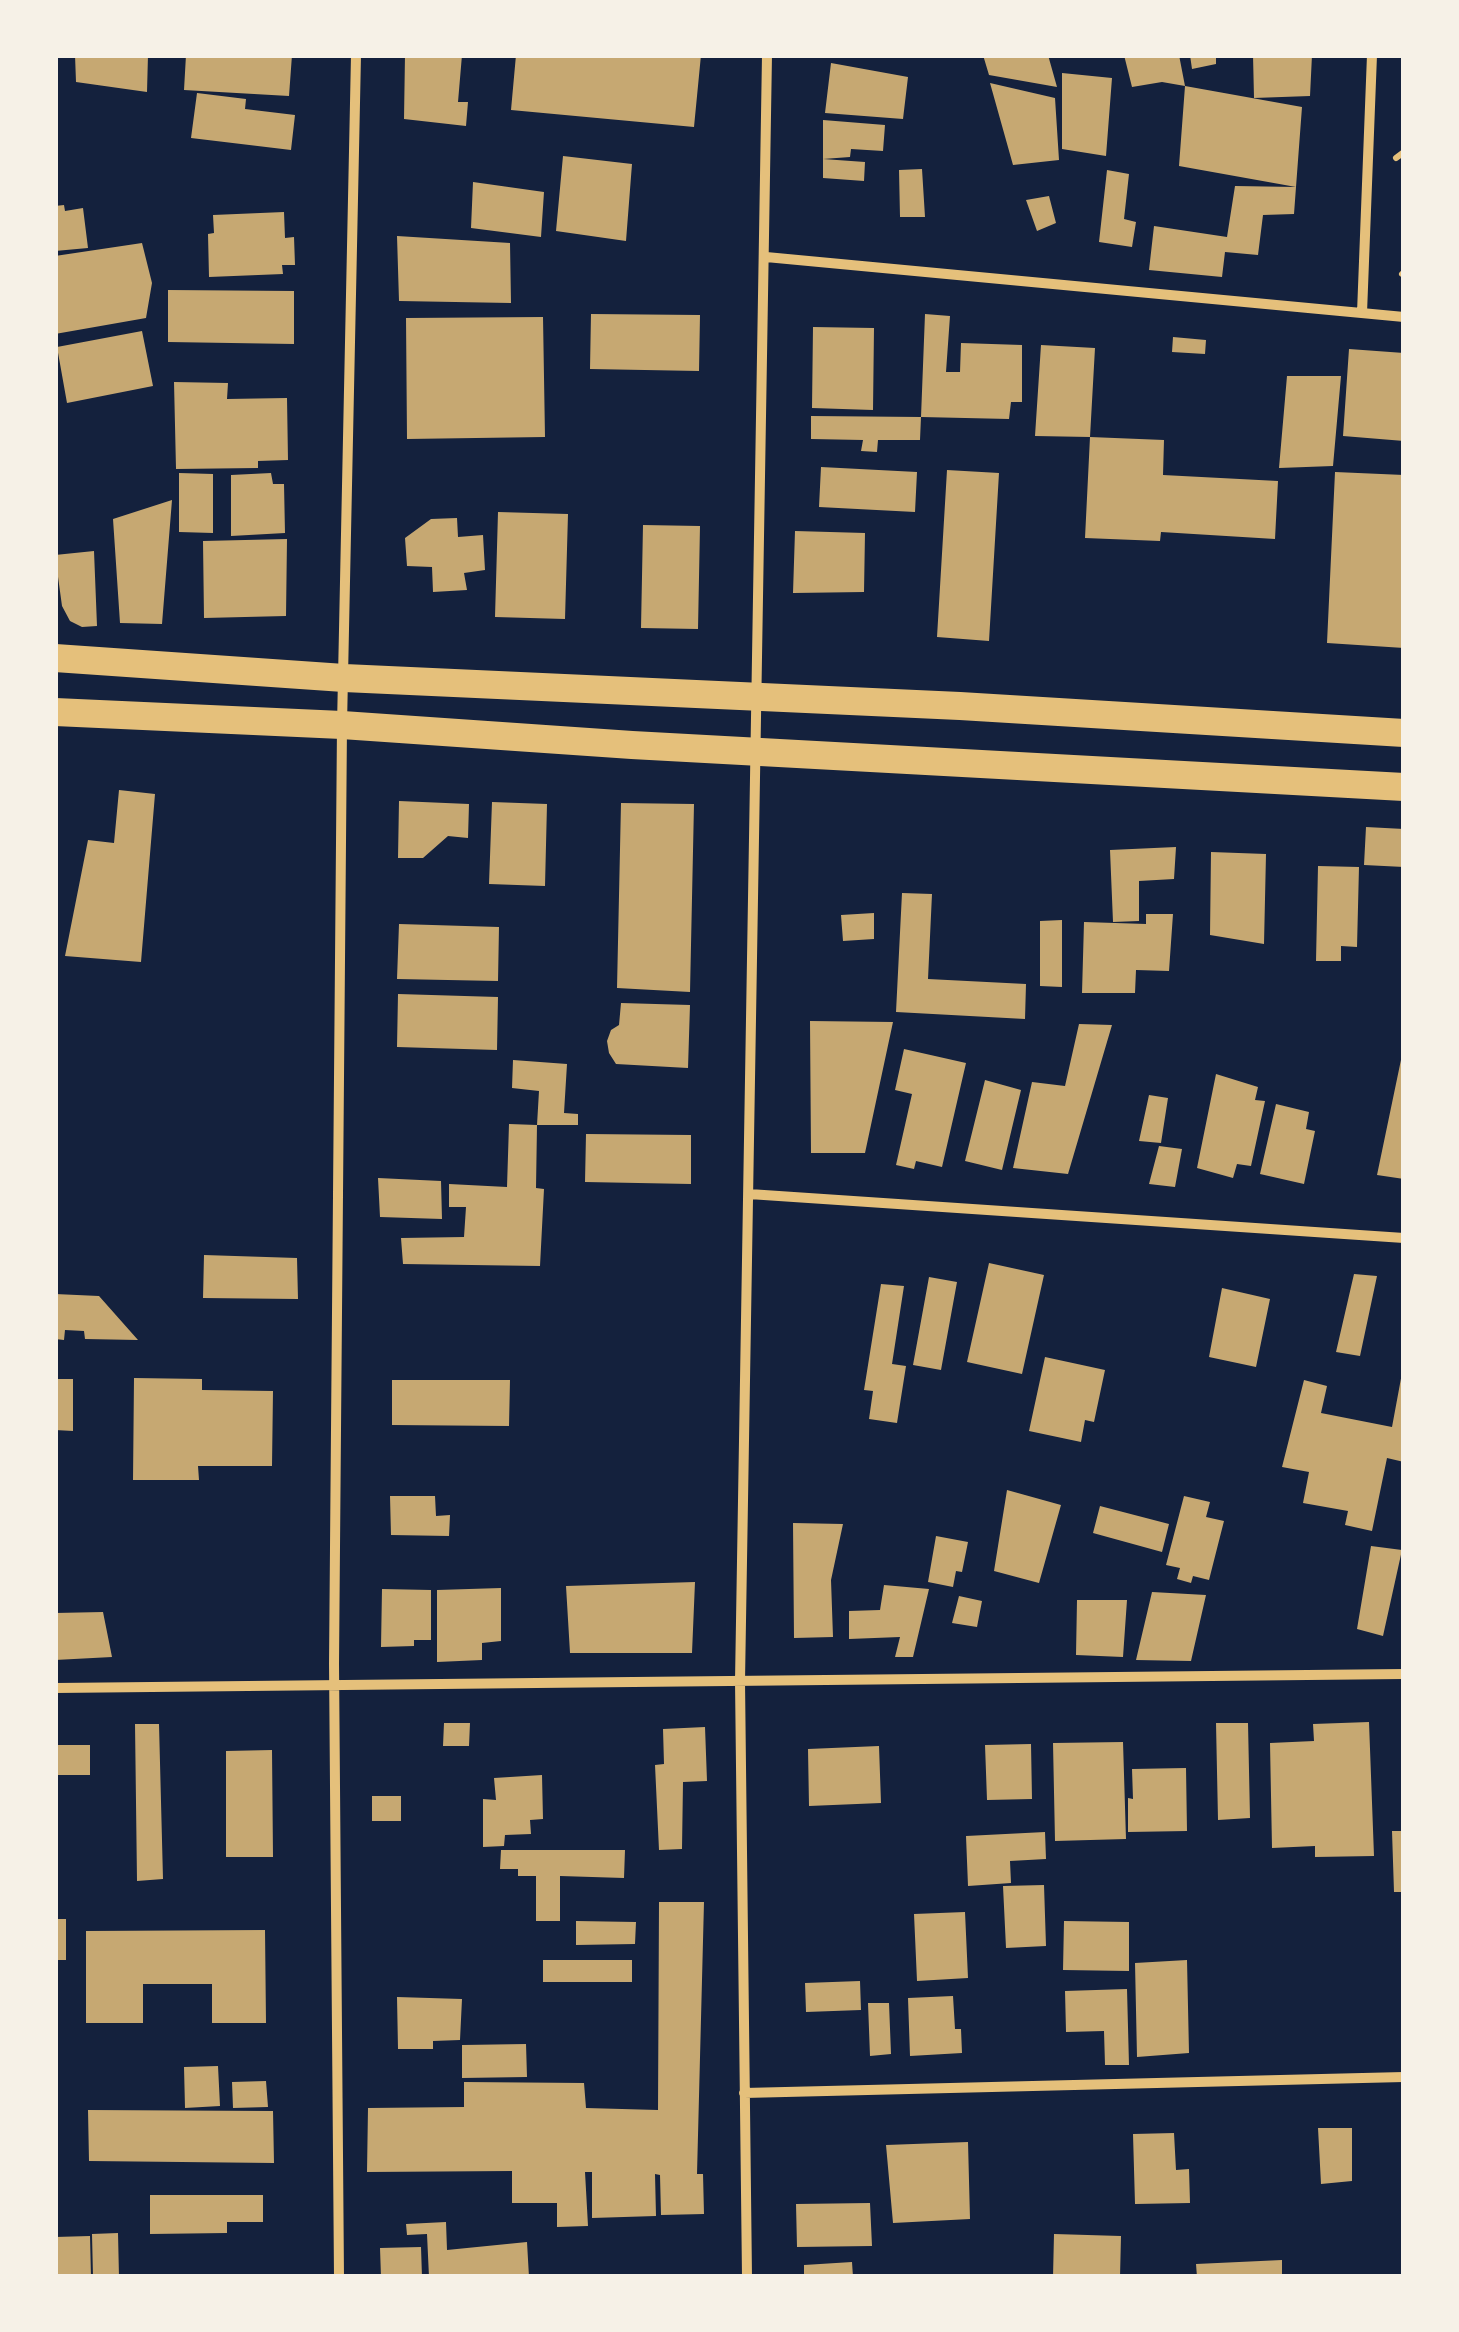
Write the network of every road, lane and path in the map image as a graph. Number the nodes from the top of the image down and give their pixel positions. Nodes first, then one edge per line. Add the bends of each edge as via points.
1 (356, 55) edge
2 (768, 55) edge
3 (1372, 55) edge
4 (1404, 152) edge
5 (1396, 158) dead end
6 (766, 258) junction
7 (1362, 313) junction
8 (1404, 317) edge
9 (55, 658) edge
10 (344, 678) junction
11 (758, 696) junction
12 (55, 712) edge
13 (342, 725) junction
14 (1404, 733) edge
15 (758, 750) junction
16 (1404, 787) edge
17 (749, 1194) junction
18 (1404, 1238) edge
19 (1404, 1674) edge
20 (740, 1681) junction
21 (334, 1685) junction
22 (55, 1688) edge
23 (1404, 2078) edge
24 (744, 2094) junction
25 (339, 2277) edge
26 (747, 2277) edge

1 - 10 street
2 - 6 street
3 - 7 street
4 - 5 path
6 - 7 street
6 - 11 street
7 - 8 street
9 - 10 highway
10 - 11 highway
10 - 13 street
11 - 14 highway
11 - 15 street
12 - 13 highway
13 - 15 highway
13 - 21 street
15 - 16 highway
15 - 17 street
17 - 18 street
17 - 20 street
19 - 20 street
20 - 21 street
20 - 24 street
21 - 22 street
21 - 25 street
23 - 24 street
24 - 26 street

